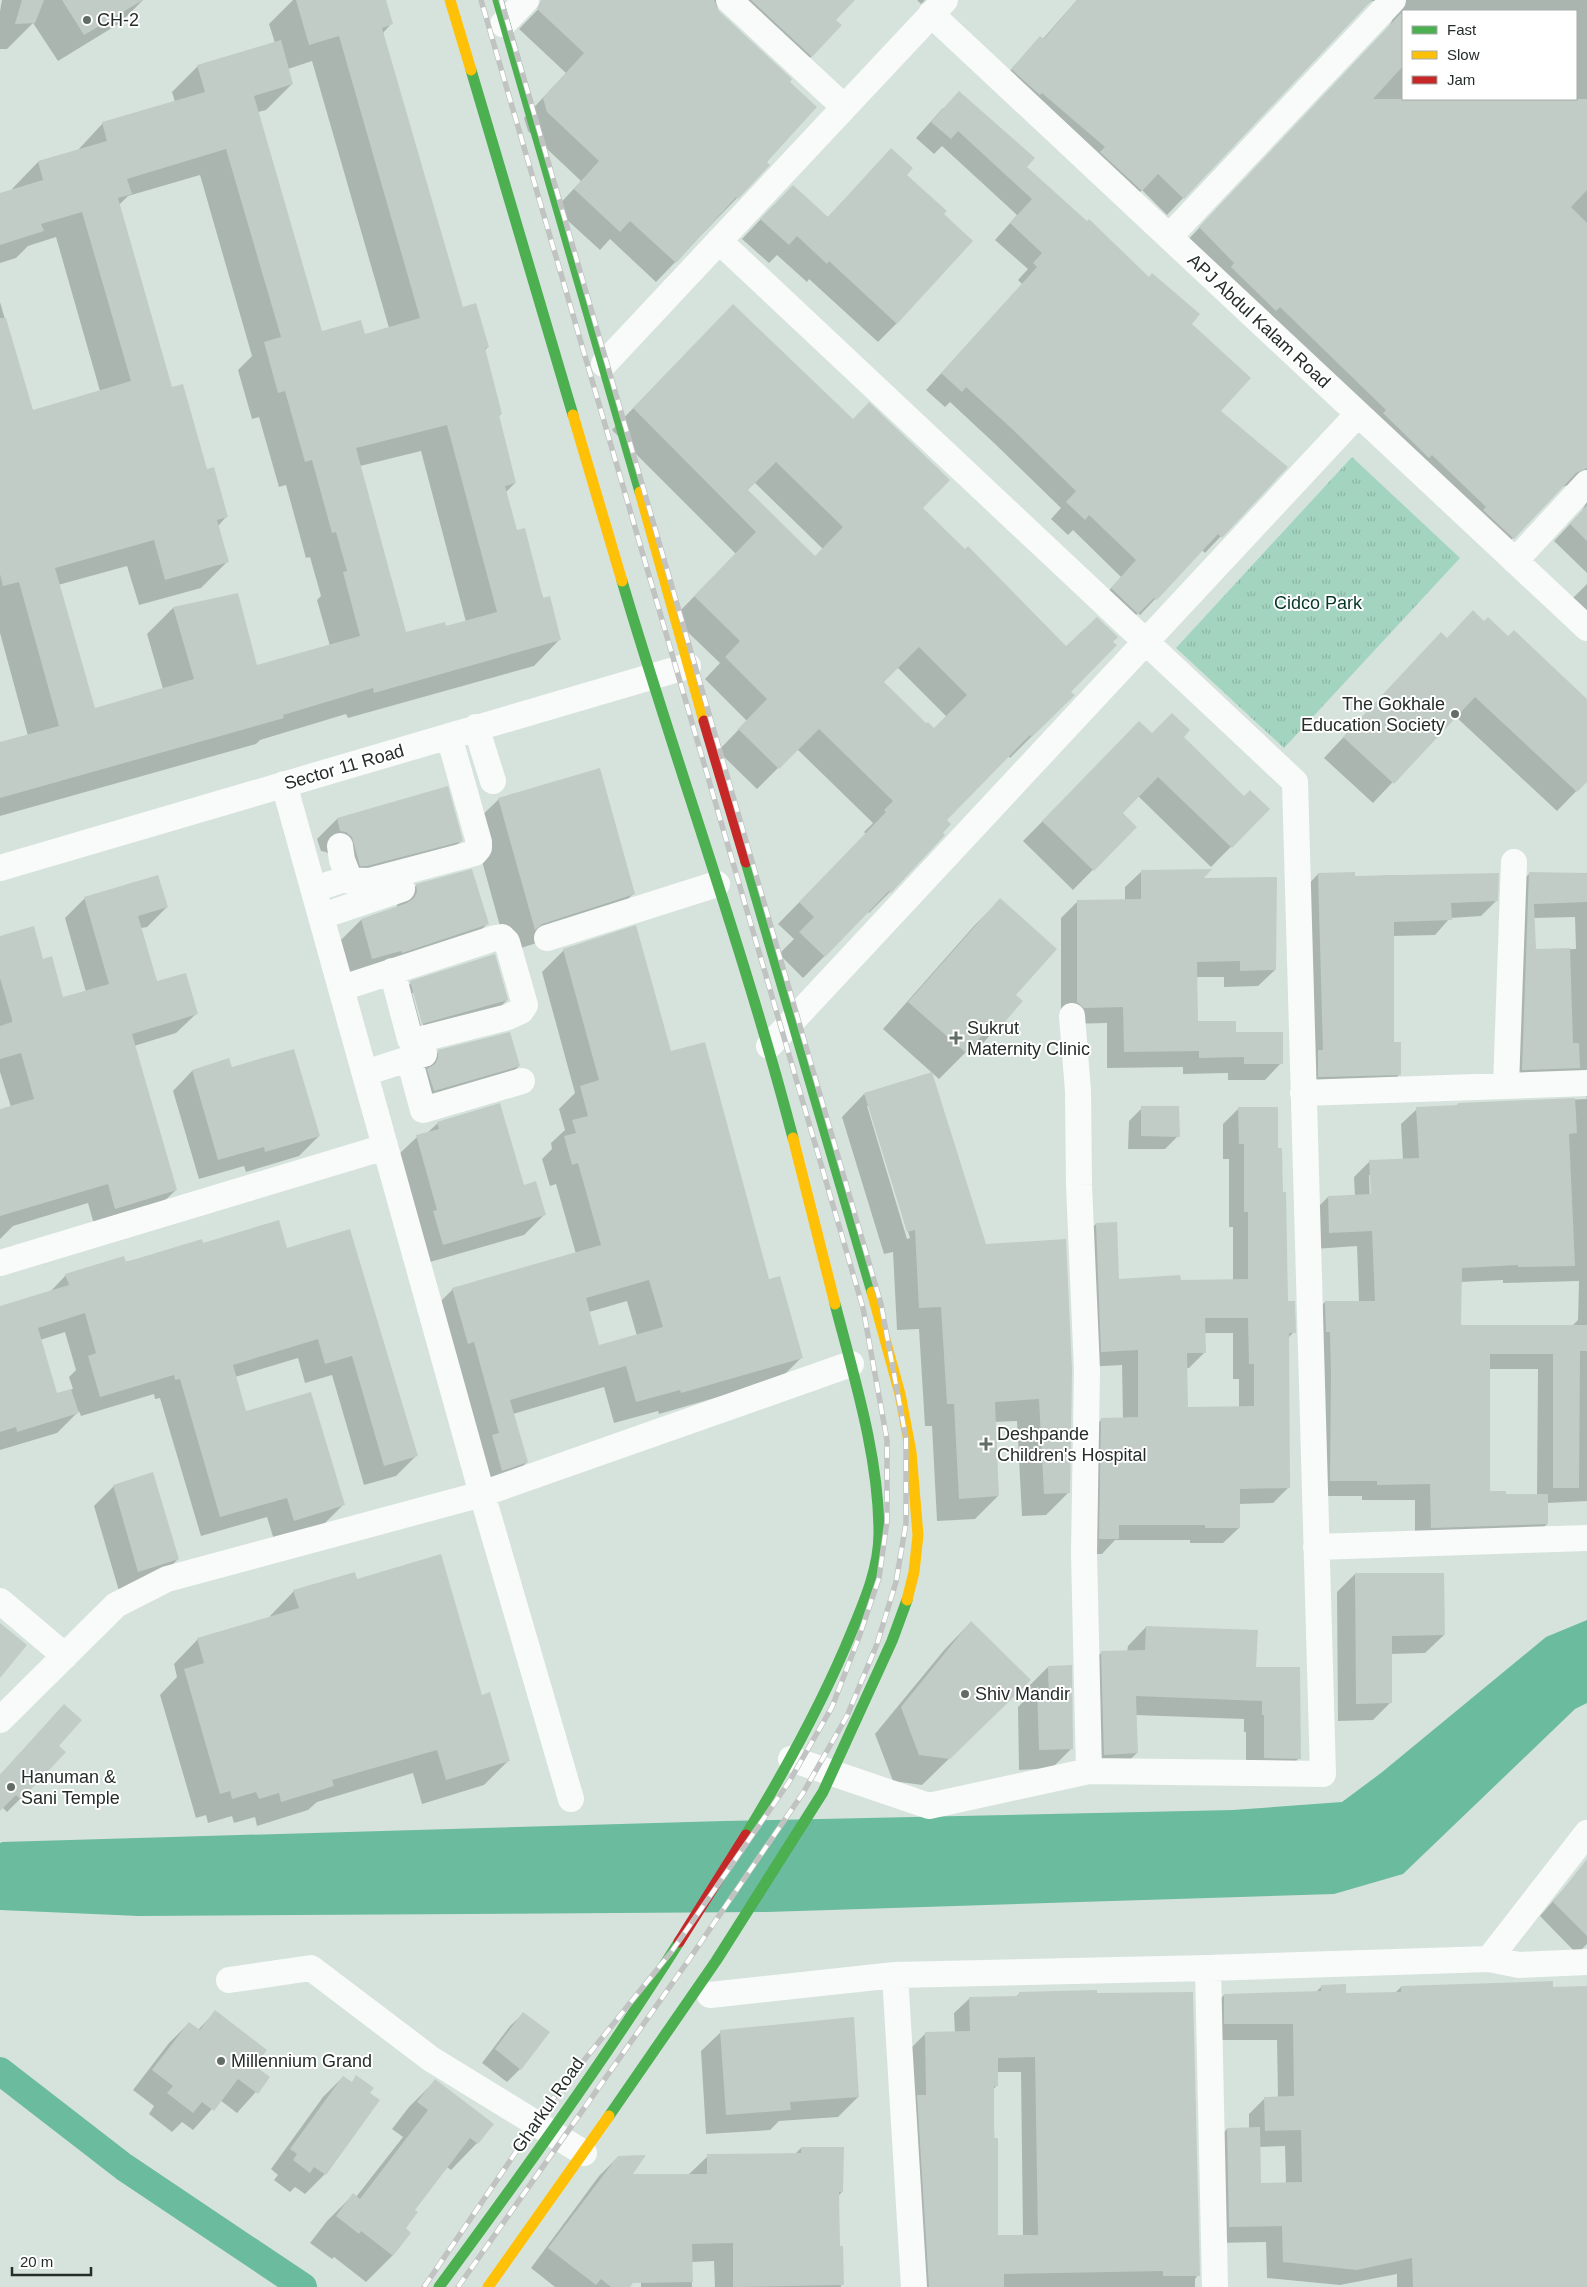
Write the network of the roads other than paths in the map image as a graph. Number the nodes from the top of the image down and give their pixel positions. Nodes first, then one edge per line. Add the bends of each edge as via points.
1 (450, 0) edge
2 (526, 0) edge
3 (729, 0) edge
4 (1393, 0) edge
5 (938, 7) edge
6 (500, 12) edge
7 (844, 107) junction
8 (1169, 237) junction
9 (719, 241) junction
10 (604, 364) junction
11 (1358, 414) junction
12 (1587, 483) edge
13 (1515, 561) junction
14 (1587, 628) edge
15 (1147, 641) junction
16 (688, 666) junction
17 (650, 677) junction
18 (476, 727) junction
19 (449, 736) junction
20 (494, 781) dead end
21 (284, 784) junction
22 (340, 846) dead end
23 (1514, 862) dead end
24 (0, 868) edge
25 (463, 870) dead end
26 (350, 880) junction
27 (717, 884) junction
28 (315, 889) junction
29 (322, 916) junction
30 (491, 930) dead end
31 (547, 938) dead end
32 (392, 971) junction
33 (340, 983) junction
34 (1072, 1016) dead end
35 (793, 1020) junction
36 (511, 1027) dead end
37 (769, 1046) junction
38 (409, 1058) junction
39 (366, 1073) junction
40 (522, 1080) dead end
41 (1587, 1083) edge
42 (1506, 1086) junction
43 (1303, 1093) junction
44 (385, 1147) junction
45 (0, 1263) edge
46 (851, 1364) junction
47 (482, 1494) junction
48 (1587, 1538) edge
49 (1316, 1547) junction
50 (0, 1601) edge
51 (64, 1656) junction
52 (0, 1720) edge
53 (789, 1765) junction
54 (1088, 1772) junction
55 (827, 1782) junction
56 (571, 1799) dead end
57 (1587, 1833) edge
58 (1489, 1959) junction
59 (1587, 1962) edge
60 (1208, 1968) junction
61 (895, 1975) junction
62 (229, 1980) dead end
63 (703, 1993) junction
64 (552, 2132) junction
65 (584, 2153) junction
66 (439, 2287) edge
67 (488, 2287) edge
68 (914, 2287) edge
69 (1215, 2287) edge

1 - 17 main road, Gharkul Road
2 - 6 street
3 - 7 street
4 - 8 street
5 - 7 street
5 - 8 street, APJ Abdul Kalam Road
6 - 10 main road
7 - 9 street
8 - 11 street, APJ Abdul Kalam Road
9 - 10 street
9 - 15 street
10 - 16 main road
11 - 13 street, APJ Abdul Kalam Road
11 - 15 street
12 - 13 street
13 - 14 street, APJ Abdul Kalam Road
15 - 35 street
15 - 43 street via 1295,782
16 - 17 street, Sector 11 Road
16 - 35 main road
17 - 18 street, Sector 11 Road
17 - 27 main road, Gharkul Road
18 - 19 street, Sector 11 Road
18 - 20 street
19 - 21 street, Sector 11 Road
19 - 26 street via 480,842 479,848 475,853 369,881
21 - 24 street, Sector 11 Road
21 - 28 street
22 - 26 street
23 - 42 street
25 - 29 street
26 - 28 street
27 - 31 street
27 - 37 main road, Gharkul Road
28 - 29 street
29 - 33 street
30 - 33 street
32 - 32 street via 502,937 507,942 525,1005 508,1018 414,1041 410,1038
32 - 33 street
33 - 39 street
34 - 54 street via 1078,1091 1087,1370 1084,1553
35 - 37 street
35 - 55 main road via 900,1394 911,1452 918,1535 914,1572 905,1607 875,1682
36 - 38 street
37 - 46 main road, Gharkul Road
38 - 39 street
38 - 40 street via 423,1110
39 - 44 street
41 - 42 street
42 - 43 street
43 - 49 street
44 - 45 street
44 - 47 street
46 - 47 street
46 - 53 main road, Gharkul Road via 872,1458 879,1534 875,1565 846,1649
47 - 51 street via 167,1579 116,1605
47 - 56 street
48 - 49 street
49 - 54 street via 1323,1774
50 - 51 street
51 - 52 street
53 - 55 street
53 - 64 main road, Gharkul Road via 636,2010
54 - 55 street via 929,1806
55 - 63 main road via 716,1961
57 - 58 street
58 - 59 street via 1519,1965
58 - 60 street
60 - 61 street
60 - 69 street
61 - 63 street
61 - 68 street
62 - 64 street via 311,1968 431,2059
63 - 65 main road
64 - 65 street
64 - 66 main road, Gharkul Road
65 - 67 main road

